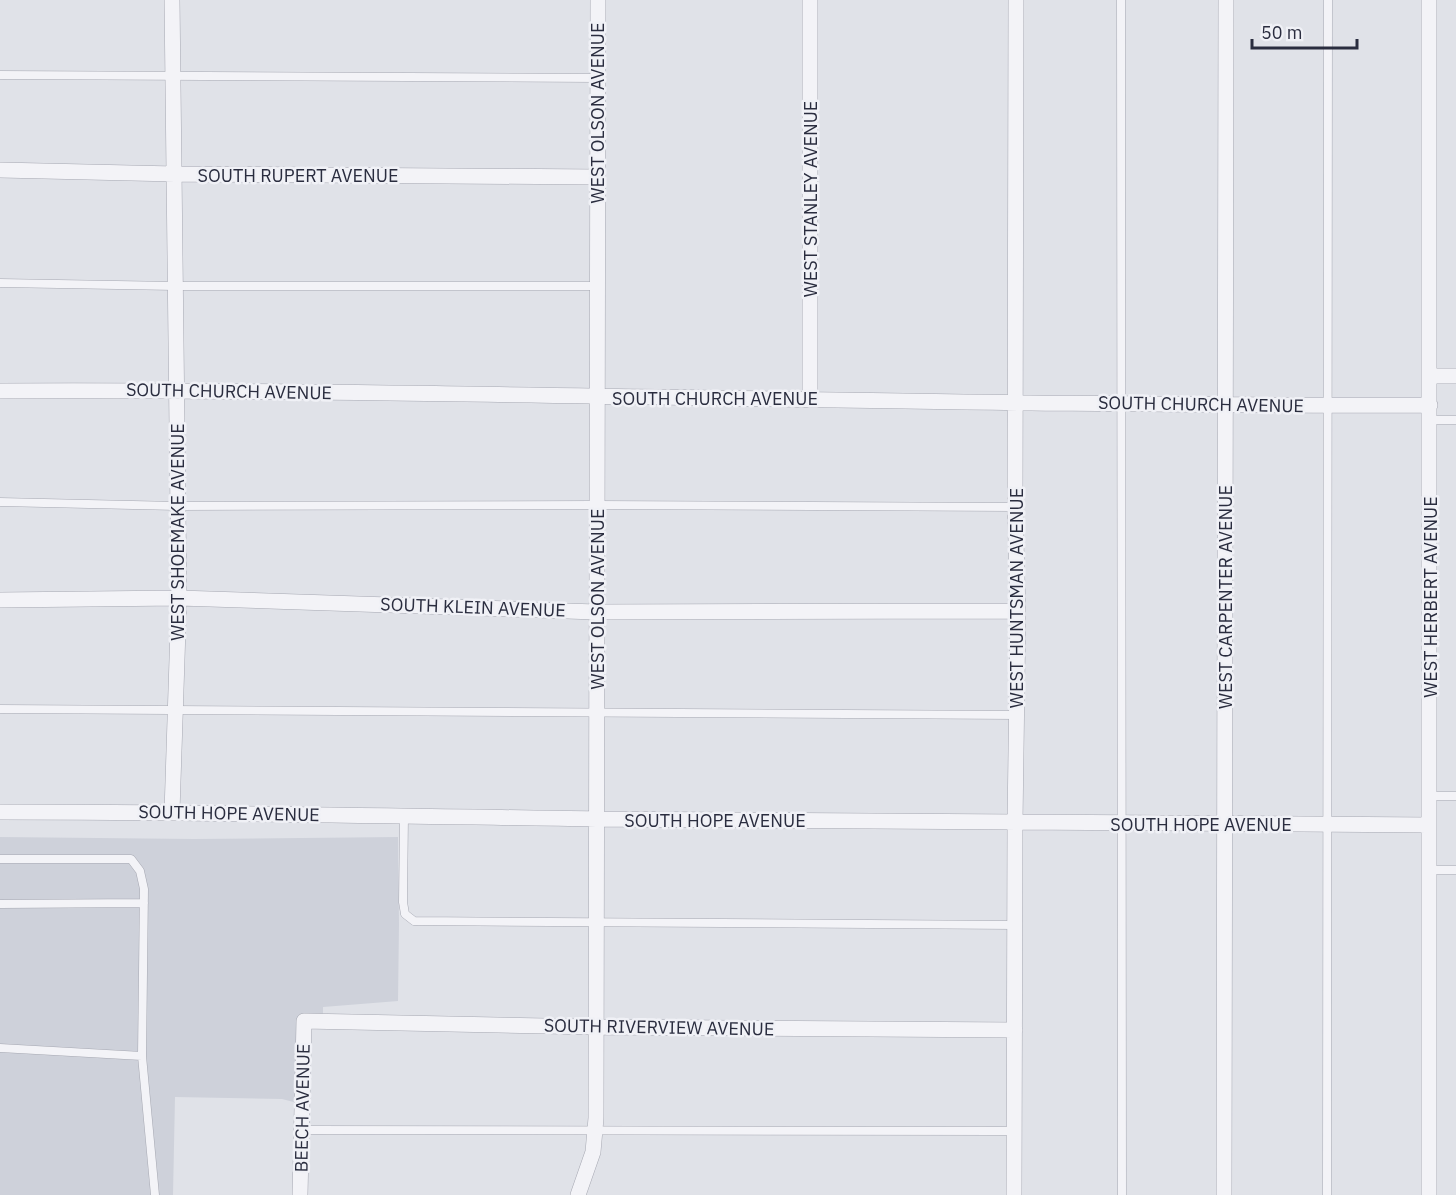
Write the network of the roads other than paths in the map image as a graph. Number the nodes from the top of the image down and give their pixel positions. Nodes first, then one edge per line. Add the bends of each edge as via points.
1 (172, 0) edge
2 (598, 0) edge
3 (810, 0) edge
4 (1016, 0) edge
5 (1121, 0) edge
6 (1226, 0) edge
7 (1329, 0) edge
8 (1429, 0) edge
9 (0, 75) edge
10 (173, 75) junction
11 (598, 78) junction
12 (0, 170) edge
13 (175, 174) junction
14 (597, 177) junction
15 (0, 283) edge
16 (176, 286) junction
17 (597, 286) junction
18 (1430, 376) junction
19 (1456, 376) edge
20 (176, 390) junction
21 (0, 391) edge
22 (596, 397) junction
23 (810, 398) junction
24 (1016, 402) junction
25 (1121, 403) junction
26 (1225, 404) junction
27 (1328, 405) junction
28 (1430, 413) junction
29 (1456, 420) edge
30 (0, 502) edge
31 (597, 505) junction
32 (177, 506) junction
33 (1015, 507) junction
34 (179, 598) junction
35 (0, 600) edge
36 (1018, 611) junction
37 (596, 612) junction
38 (0, 709) edge
39 (176, 710) junction
40 (597, 712) junction
41 (1017, 715) junction
42 (1430, 796) junction
43 (1456, 796) edge
44 (0, 812) edge
45 (172, 812) junction
46 (405, 816) junction
47 (597, 819) junction
48 (1015, 822) junction
49 (1123, 824) junction
50 (1328, 824) junction
51 (1225, 825) junction
52 (1430, 825) junction
53 (0, 859) edge
54 (1430, 870) junction
55 (1456, 870) edge
56 (144, 903) junction
57 (0, 904) edge
58 (596, 923) junction
59 (1015, 925) junction
60 (304, 1021) joint
61 (595, 1027) junction
62 (1015, 1030) junction
63 (0, 1048) edge
64 (142, 1056) junction
65 (301, 1130) junction
66 (595, 1131) junction
67 (1015, 1131) junction
68 (155, 1195) edge
69 (300, 1195) edge
70 (578, 1195) edge
71 (1014, 1195) edge
72 (1122, 1195) edge
73 (1224, 1195) edge
74 (1327, 1195) edge
75 (1429, 1195) edge

1 - 10 street, WEST SHOEMAKE AVENUE
2 - 11 street, WEST OLSON AVENUE
3 - 23 street, WEST STANLEY AVENUE
4 - 24 street, WEST HUNTSMAN AVENUE
5 - 25 lane
6 - 26 street, WEST CARPENTER AVENUE
7 - 27 lane
8 - 18 street, WEST HERBERT AVENUE
9 - 10 lane
10 - 11 lane
10 - 13 street, WEST SHOEMAKE AVENUE
11 - 14 street, WEST OLSON AVENUE
12 - 13 street, SOUTH RUPERT AVENUE
13 - 14 street, SOUTH RUPERT AVENUE
13 - 16 street, WEST SHOEMAKE AVENUE
14 - 17 street, WEST OLSON AVENUE
15 - 16 lane
16 - 17 lane
16 - 20 street, WEST SHOEMAKE AVENUE
17 - 22 street, WEST OLSON AVENUE
18 - 19 street
18 - 28 street, WEST HERBERT AVENUE
20 - 21 street, SOUTH CHURCH AVENUE
20 - 22 street, SOUTH CHURCH AVENUE
20 - 32 street, WEST SHOEMAKE AVENUE
22 - 23 street, SOUTH CHURCH AVENUE
22 - 31 street, WEST OLSON AVENUE
23 - 24 street, SOUTH CHURCH AVENUE
24 - 25 street, SOUTH CHURCH AVENUE
24 - 33 street, WEST HUNTSMAN AVENUE
25 - 26 street, SOUTH CHURCH AVENUE
25 - 49 lane
26 - 27 street, SOUTH CHURCH AVENUE
26 - 51 street, WEST CARPENTER AVENUE
27 - 28 street, SOUTH CHURCH AVENUE
27 - 50 lane
28 - 29 lane
28 - 42 street, WEST HERBERT AVENUE
30 - 32 lane
31 - 32 lane
31 - 33 lane
31 - 37 street, WEST OLSON AVENUE
32 - 34 street, WEST SHOEMAKE AVENUE
33 - 36 street, WEST HUNTSMAN AVENUE
34 - 35 street, SOUTH KLEIN AVENUE
34 - 37 street, SOUTH KLEIN AVENUE
34 - 39 street, WEST SHOEMAKE AVENUE
36 - 37 street, SOUTH KLEIN AVENUE
36 - 41 street, WEST HUNTSMAN AVENUE
37 - 40 street, WEST OLSON AVENUE
38 - 39 lane
39 - 40 lane
39 - 45 street, WEST SHOEMAKE AVENUE
40 - 41 lane
40 - 47 street, WEST OLSON AVENUE
41 - 48 street, WEST HUNTSMAN AVENUE
42 - 43 lane
42 - 52 street, WEST HERBERT AVENUE
44 - 45 street, SOUTH HOPE AVENUE
45 - 46 street, SOUTH HOPE AVENUE
46 - 47 street, SOUTH HOPE AVENUE
46 - 58 lane via 403,902 405,914 414,921
47 - 48 street, SOUTH HOPE AVENUE
47 - 58 street, WEST OLSON AVENUE
48 - 49 street, SOUTH HOPE AVENUE
48 - 59 street, WEST HUNTSMAN AVENUE
49 - 51 street, SOUTH HOPE AVENUE
49 - 72 lane
50 - 51 street, SOUTH HOPE AVENUE
50 - 52 street, SOUTH HOPE AVENUE
50 - 74 lane
51 - 73 street, WEST CARPENTER AVENUE
52 - 54 street, WEST HERBERT AVENUE
53 - 56 lane via 132,859 140,871
54 - 55 lane
54 - 75 street, WEST HERBERT AVENUE
56 - 57 lane
56 - 64 lane
58 - 59 lane
58 - 61 street, WEST OLSON AVENUE
59 - 62 street, WEST HUNTSMAN AVENUE
60 - 61 street, SOUTH RIVERVIEW AVENUE
60 - 65 street, BEECH AVENUE
61 - 62 street, SOUTH RIVERVIEW AVENUE
61 - 66 street, WEST OLSON AVENUE
62 - 67 street, WEST HUNTSMAN AVENUE
63 - 64 lane
64 - 68 lane
65 - 66 lane
65 - 69 street, BEECH AVENUE
66 - 67 lane
66 - 70 street, WEST OLSON AVENUE via 593,1152
67 - 71 street, WEST HUNTSMAN AVENUE

